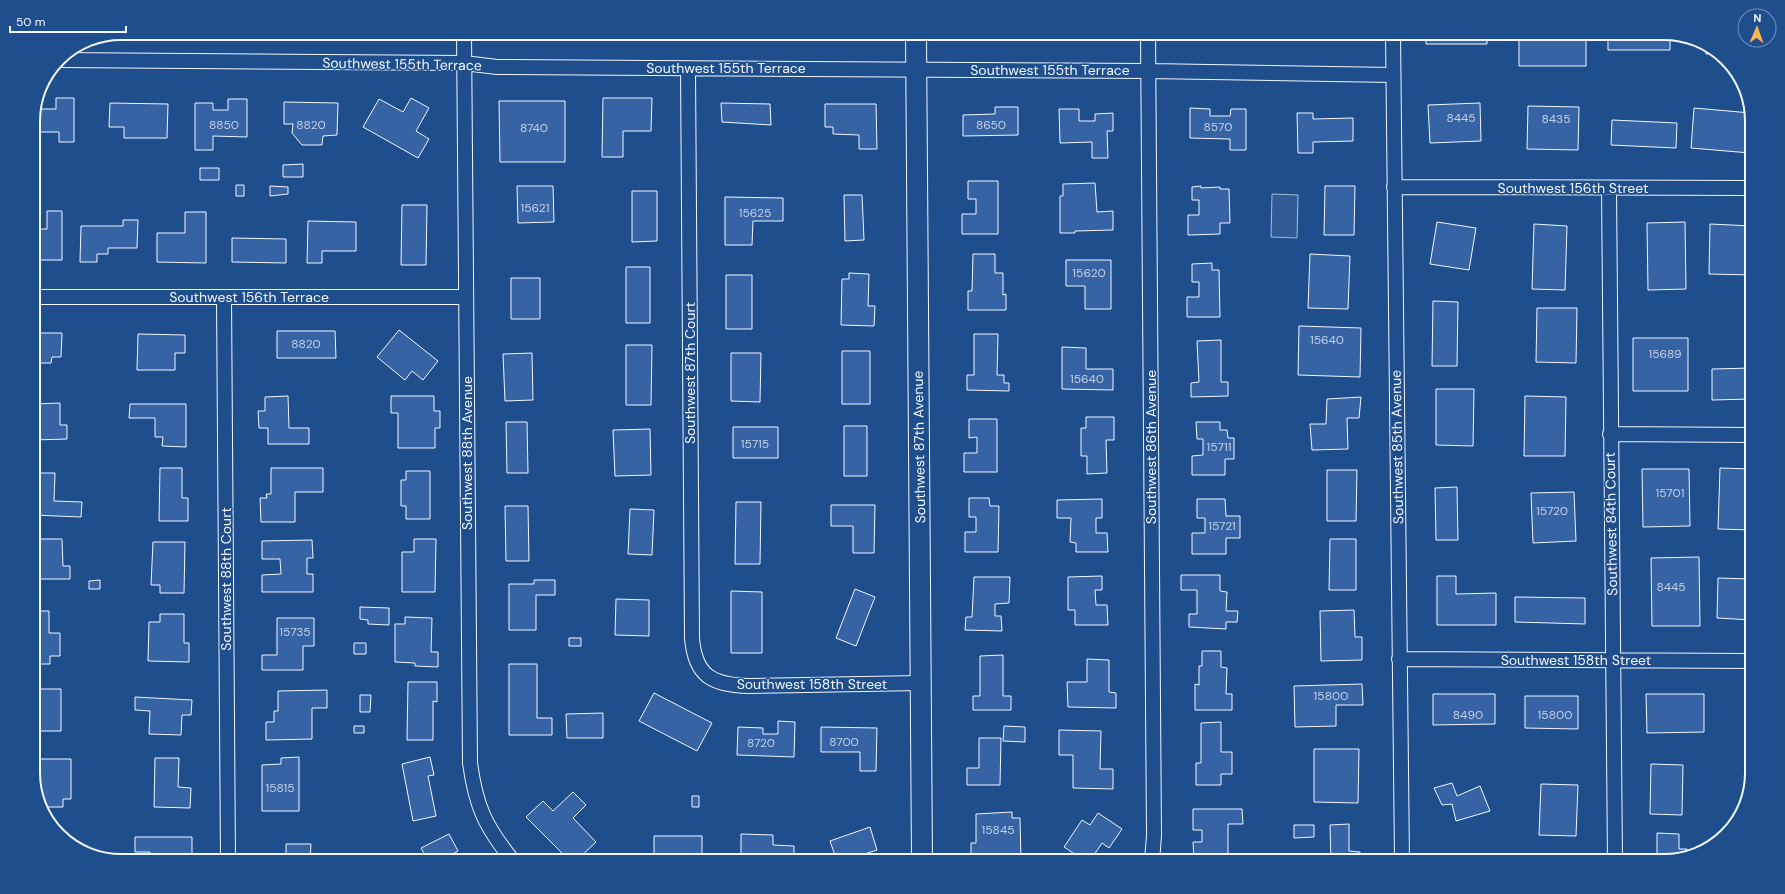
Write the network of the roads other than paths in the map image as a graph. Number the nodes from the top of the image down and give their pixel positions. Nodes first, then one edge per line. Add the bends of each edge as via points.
1 (464, 40) edge
2 (916, 40) edge
3 (1148, 40) edge
4 (1393, 40) edge
5 (68, 60) edge
6 (464, 63) junction
7 (688, 68) junction
8 (916, 70) junction
9 (1148, 71) junction
10 (1393, 74) junction
11 (1394, 187) junction
12 (1609, 188) junction
13 (1745, 188) edge
14 (40, 297) edge
15 (224, 297) junction
16 (466, 297) junction
17 (1610, 434) junction
18 (1745, 435) edge
19 (1399, 659) junction
20 (1612, 660) junction
21 (1745, 661) edge
22 (706, 675) joint
23 (921, 683) junction
24 (228, 854) edge
25 (507, 854) edge
26 (922, 854) edge
27 (1152, 854) edge
28 (1402, 854) edge
29 (1615, 854) edge

1 - 6 street, Southwest 88th Avenue
2 - 8 street, Southwest 87th Avenue
3 - 9 street, Southwest 86th Avenue
4 - 10 street, Southwest 85th Avenue
5 - 6 street, Southwest 155th Terrace
6 - 7 street, Southwest 155th Terrace via 497,67
6 - 16 street, Southwest 88th Avenue
7 - 8 street, Southwest 155th Terrace
7 - 22 street, Southwest 87th Court via 692,638 696,662
8 - 9 street, Southwest 155th Terrace
8 - 23 street, Southwest 87th Avenue
9 - 10 street, Southwest 155th Terrace
9 - 27 street, Southwest 86th Avenue
10 - 11 street, Southwest 85th Avenue
11 - 12 street, Southwest 156th Street
11 - 19 street, Southwest 85th Avenue
12 - 13 street, Southwest 156th Street
12 - 17 street, Southwest 84th Court
14 - 15 street, Southwest 156th Terrace
15 - 16 street, Southwest 156th Terrace
15 - 24 street, Southwest 88th Court
16 - 25 street, Southwest 88th Avenue via 470,763 478,805 486,823
17 - 18 street
17 - 20 street, Southwest 84th Court
19 - 20 street, Southwest 158th Street
19 - 28 street, Southwest 85th Avenue
20 - 21 street, Southwest 158th Street
20 - 29 street, Southwest 84th Court
22 - 23 street, Southwest 158th Street via 730,685 744,686
23 - 26 street, Southwest 87th Avenue

